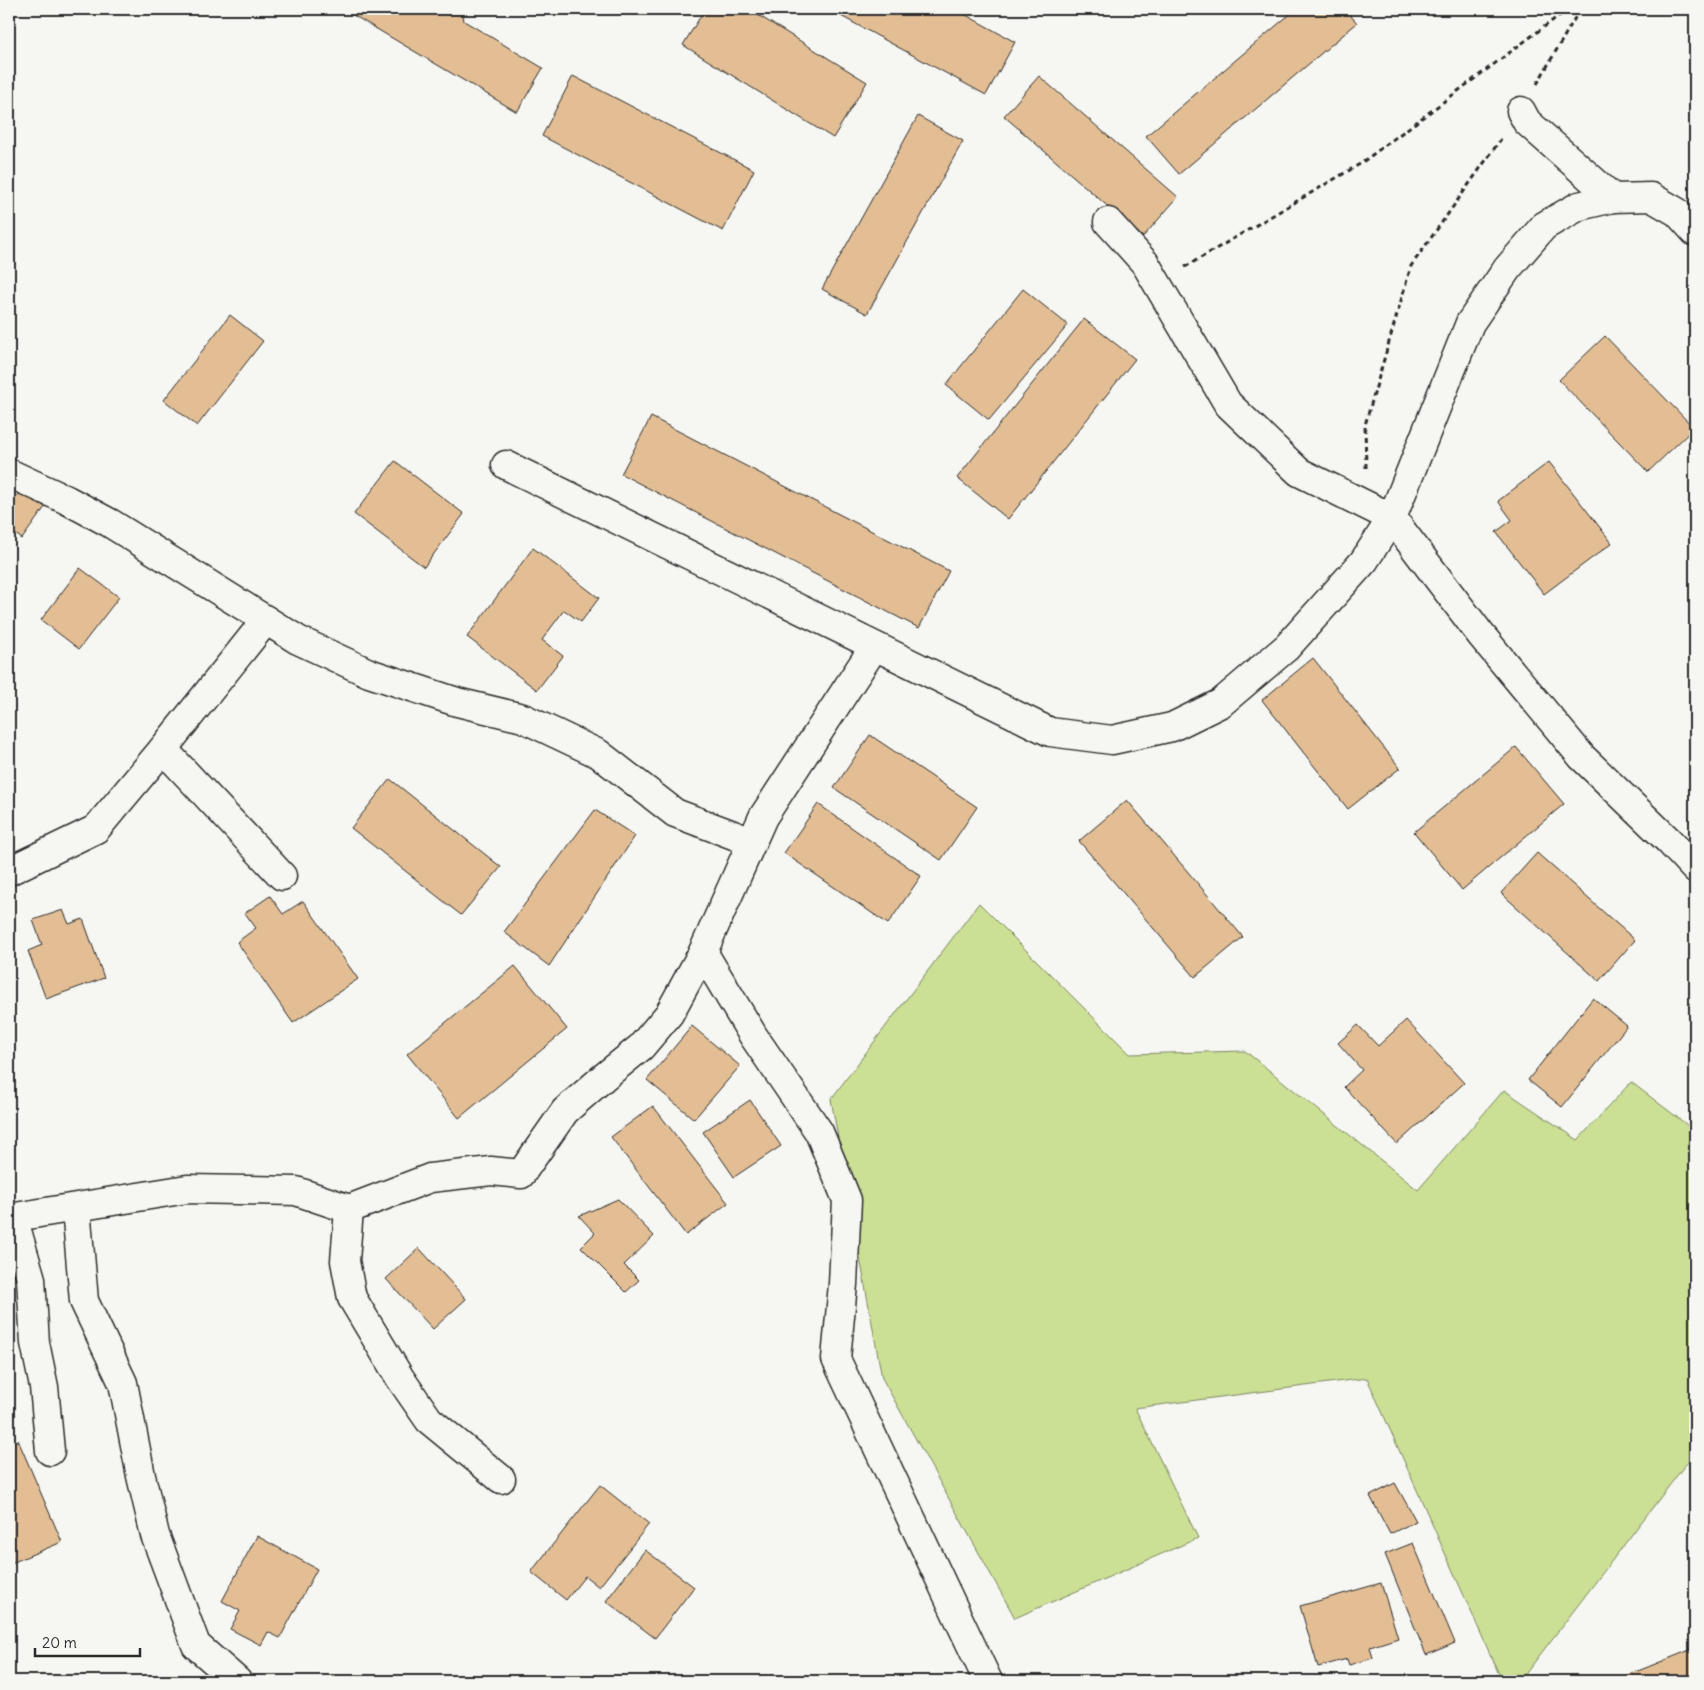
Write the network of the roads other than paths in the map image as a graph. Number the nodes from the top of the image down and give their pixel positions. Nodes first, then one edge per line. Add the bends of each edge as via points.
1 (1521, 111) road end
2 (1613, 198) junction
3 (1108, 222) dead end
4 (1695, 232) edge
5 (506, 465) dead end
6 (9, 473) edge
7 (1392, 518) junction
8 (266, 620) junction
9 (874, 646) junction
10 (163, 749) junction
11 (752, 842) junction
12 (1695, 869) edge
13 (9, 871) edge
14 (282, 876) dead end
15 (703, 952) junction
16 (76, 1208) junction
17 (350, 1209) junction
18 (11, 1217) edge
19 (50, 1451) dead end
20 (502, 1479) dead end
21 (237, 1681) edge
22 (988, 1681) edge

1 - 2 street via 1526,122
2 - 4 street via 1651,197 1678,212
2 - 7 street via 1579,206 1544,226 1507,269 1470,323
3 - 7 street via 1145,263 1228,404 1299,472
5 - 9 street
6 - 8 street via 110,523
7 - 9 street via 1364,561 1287,647 1221,703 1172,727 1112,740 1050,732
7 - 12 street via 1582,758
8 - 10 street
8 - 11 street via 298,640 369,673 457,702 523,718 599,754 675,813
9 - 11 street via 763,817
10 - 13 street via 96,829
10 - 14 street
11 - 15 street
15 - 17 street via 669,1014 641,1047 565,1111 521,1174 491,1171 430,1178
15 - 22 street via 754,1037 818,1132 847,1200 836,1359
16 - 17 street via 187,1189 296,1191
16 - 18 street
16 - 21 street via 84,1301 123,1383 155,1535 196,1645
17 - 20 street via 345,1261 352,1298 429,1420
18 - 19 street via 32,1279 35,1343 44,1387

